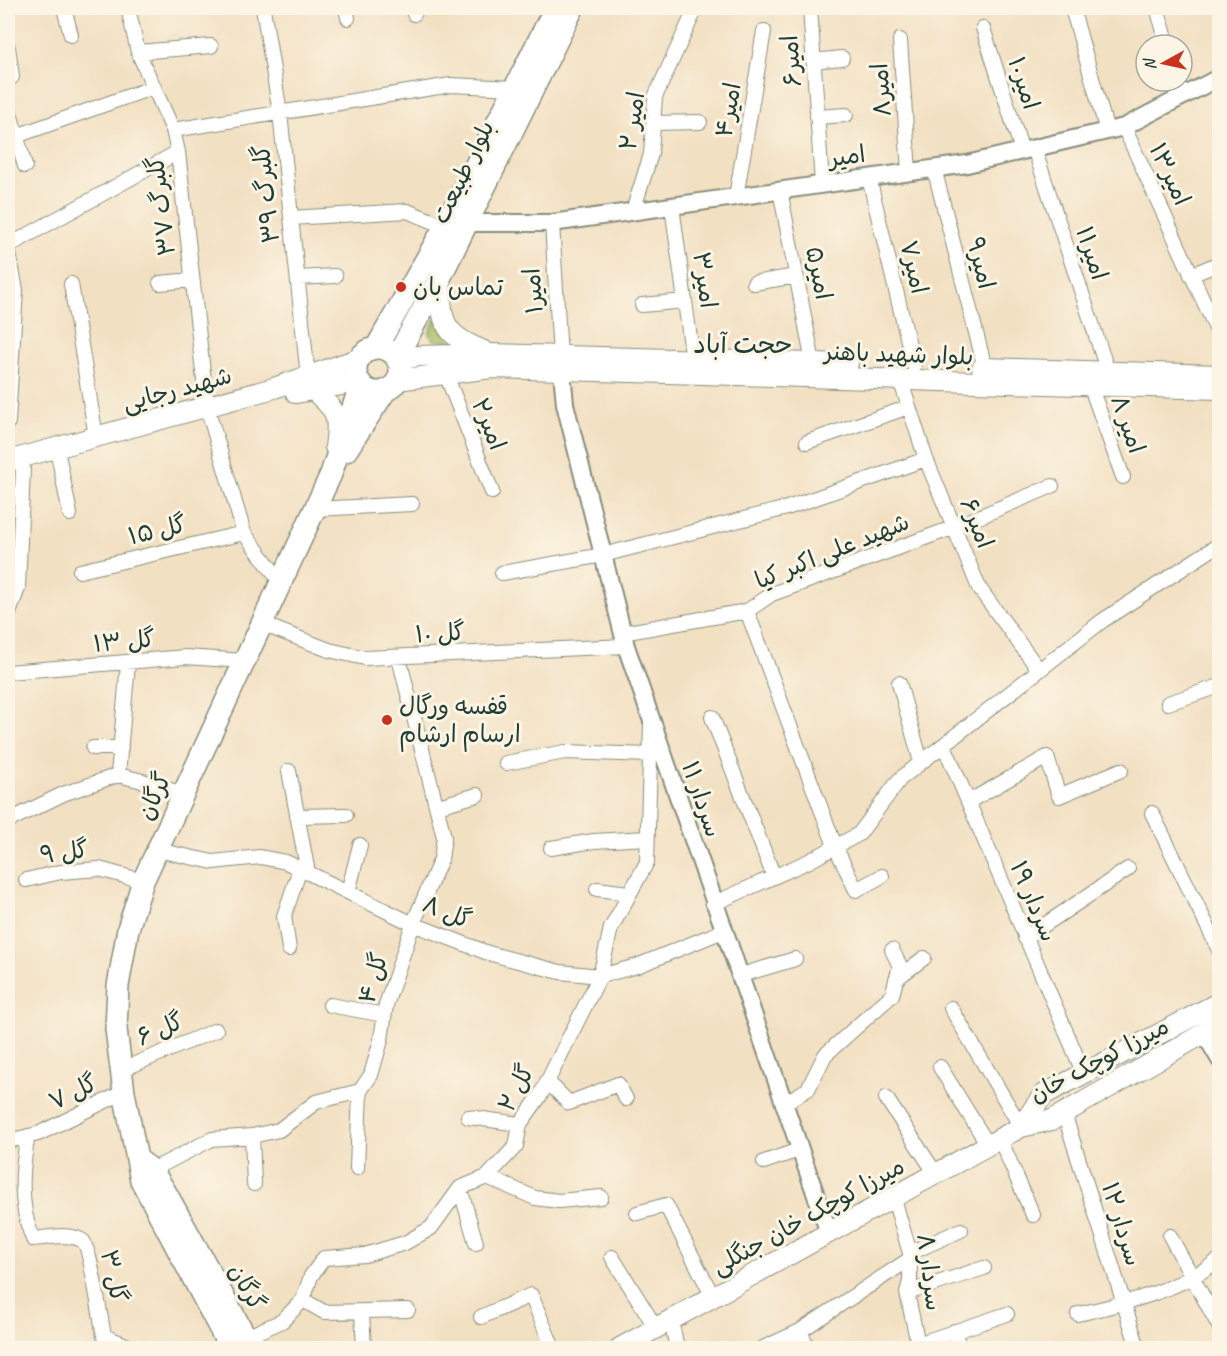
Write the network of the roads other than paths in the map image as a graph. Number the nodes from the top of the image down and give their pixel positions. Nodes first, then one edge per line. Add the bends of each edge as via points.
1 (64, 8) edge
2 (133, 8) edge
3 (263, 8) edge
4 (555, 8) edge
5 (573, 8) edge
6 (696, 8) edge
7 (810, 8) edge
8 (1072, 8) edge
9 (1157, 8) edge
10 (983, 28) dead end
11 (764, 31) dead end
12 (1164, 33) edge
13 (71, 36) dead end
14 (900, 40) dead end
15 (211, 46) dead end
16 (8, 47) edge
17 (138, 52) junction
18 (842, 58) dead end
19 (813, 60) junction
20 (12, 77) dead end
21 (1219, 79) edge
22 (1194, 85) edge
23 (154, 87) junction
24 (515, 88) junction
25 (1174, 93) edge
26 (8, 106) edge
27 (280, 113) junction
28 (846, 115) dead end
29 (817, 117) junction
30 (700, 122) dead end
31 (653, 123) junction
32 (1116, 129) junction
33 (173, 130) junction
34 (12, 138) edge
35 (1028, 149) junction
36 (178, 152) junction
37 (25, 166) dead end
38 (934, 168) junction
39 (909, 172) junction
40 (869, 178) junction
41 (822, 184) junction
42 (780, 190) junction
43 (736, 197) junction
44 (672, 206) junction
45 (633, 212) junction
46 (291, 218) junction
47 (467, 223) junction
48 (552, 223) junction
49 (446, 226) junction
50 (8, 247) edge
51 (1220, 263) edge
52 (1191, 275) junction
53 (335, 276) dead end
54 (796, 276) junction
55 (298, 278) junction
56 (440, 278) junction
57 (192, 280) junction
58 (160, 283) dead end
59 (753, 283) dead end
60 (71, 284) dead end
61 (685, 301) junction
62 (642, 305) dead end
63 (1220, 337) edge
64 (376, 348) junction
65 (492, 354) junction
66 (358, 360) junction
67 (693, 360) junction
68 (9, 363) edge
69 (561, 363) junction
70 (813, 363) junction
71 (985, 368) junction
72 (394, 372) junction
73 (445, 372) junction
74 (1108, 372) junction
75 (907, 373) junction
76 (360, 382) junction
77 (310, 383) junction
78 (1090, 385) junction
79 (1218, 389) edge
80 (909, 407) junction
81 (208, 412) junction
82 (8, 422) edge
83 (96, 437) junction
84 (807, 442) dead end
85 (59, 459) junction
86 (926, 459) junction
87 (13, 467) edge
88 (331, 474) junction
89 (1123, 477) dead end
90 (1052, 486) dead end
91 (492, 492) dead end
92 (412, 504) dead end
93 (315, 510) junction
94 (70, 514) dead end
95 (955, 527) junction
96 (244, 534) junction
97 (1220, 544) edge
98 (603, 555) junction
99 (81, 571) dead end
100 (502, 573) dead end
101 (281, 582) junction
102 (11, 599) edge
103 (747, 611) junction
104 (8, 616) edge
105 (262, 624) junction
106 (624, 640) junction
107 (399, 658) junction
108 (245, 661) junction
109 (128, 664) junction
110 (1039, 670) junction
111 (8, 672) edge
112 (899, 683) dead end
113 (1220, 686) edge
114 (1168, 703) dead end
115 (712, 717) dead end
116 (651, 722) junction
117 (944, 745) junction
118 (93, 748) dead end
119 (121, 748) junction
120 (650, 755) junction
121 (921, 762) junction
122 (506, 763) dead end
123 (1121, 770) dead end
124 (289, 771) dead end
125 (118, 776) junction
126 (183, 795) junction
127 (477, 795) dead end
128 (968, 802) junction
129 (438, 806) junction
130 (1152, 813) dead end
131 (346, 815) dead end
132 (297, 816) junction
133 (8, 821) edge
134 (647, 838) junction
135 (360, 845) dead end
136 (835, 846) junction
137 (551, 848) dead end
138 (157, 850) junction
139 (1128, 868) dead end
140 (304, 871) junction
141 (882, 876) dead end
142 (774, 877) junction
143 (26, 880) dead end
144 (143, 881) junction
145 (597, 889) dead end
146 (348, 892) junction
147 (629, 893) junction
148 (713, 904) junction
149 (413, 924) junction
150 (723, 931) junction
151 (1025, 938) junction
152 (289, 949) dead end
153 (892, 950) dead end
154 (1220, 951) edge
155 (924, 958) dead end
156 (795, 959) dead end
157 (600, 976) junction
158 (738, 976) junction
159 (896, 979) junction
160 (1220, 1002) edge
161 (330, 1005) dead end
162 (951, 1008) dead end
163 (384, 1015) junction
164 (1212, 1029) edge
165 (216, 1030) dead end
166 (1138, 1045) junction
167 (1220, 1060) edge
168 (1151, 1063) junction
169 (940, 1067) dead end
170 (121, 1070) junction
171 (1084, 1074) junction
172 (547, 1081) junction
173 (360, 1091) junction
174 (124, 1092) junction
175 (886, 1098) dead end
176 (626, 1099) dead end
177 (783, 1104) junction
178 (1064, 1113) junction
179 (468, 1118) dead end
180 (520, 1124) junction
181 (1021, 1127) junction
182 (28, 1136) junction
183 (252, 1136) junction
184 (8, 1141) edge
185 (994, 1142) junction
186 (800, 1150) junction
187 (764, 1162) dead end
188 (146, 1165) junction
189 (357, 1168) dead end
190 (936, 1174) junction
191 (488, 1178) junction
192 (254, 1184) dead end
193 (460, 1188) junction
194 (601, 1197) dead end
195 (894, 1199) junction
196 (637, 1213) dead end
197 (1033, 1215) dead end
198 (961, 1230) dead end
199 (829, 1233) junction
200 (1170, 1236) dead end
201 (476, 1243) dead end
202 (910, 1256) junction
203 (612, 1257) dead end
204 (1220, 1259) edge
205 (984, 1268) dead end
206 (1191, 1277) junction
207 (907, 1293) junction
208 (713, 1297) junction
209 (303, 1300) junction
210 (1123, 1304) junction
211 (408, 1310) dead end
212 (362, 1313) junction
213 (1007, 1314) dead end
214 (1078, 1314) dead end
215 (481, 1317) dead end
216 (664, 1324) junction
217 (1220, 1328) edge
218 (801, 1331) junction
219 (954, 1331) junction
220 (237, 1346) edge
221 (915, 1346) edge
222 (133, 1348) edge
223 (364, 1348) edge
224 (553, 1348) edge
225 (620, 1348) edge
226 (677, 1348) edge
227 (763, 1348) edge
228 (808, 1348) edge
229 (960, 1348) edge
230 (1138, 1348) edge

1 - 13 street
2 - 17 street, گلبرگ ۳۷
3 - 27 street, گلبرگ ۳۹
4 - 24 main road, بلوار طبیعت
5 - 47 main road, بلوار طبیعت
6 - 31 street, امیر ۲ via 655,97
7 - 19 street, امیر۶
8 - 32 street, امیر۱۳
9 - 12 street
10 - 35 street, امیر۱۰
11 - 43 street, امیر۴
14 - 39 street, امیر۸
15 - 17 street
16 - 20 street
17 - 23 street, گلبرگ ۳۷
18 - 19 street
19 - 29 street, امیر۶
21 - 22 street, امیر
23 - 33 street, گلبرگ ۳۷
23 - 34 street
24 - 27 street via 451,85
24 - 49 main road, بلوار طبیعت
25 - 32 street, امیر
26 - 34 street
27 - 33 street
27 - 46 street, گلبرگ ۳۹
28 - 29 street
29 - 41 street, امیر۶
30 - 31 street
31 - 45 street, امیر ۲ via 651,154
32 - 35 street, امیر
32 - 52 street, امیر۱۳
33 - 36 street, گلبرگ ۳۷
34 - 37 street
35 - 38 street, امیر
35 - 74 street, امیر۱۱
36 - 50 street
36 - 57 street, گلبرگ ۳۷
38 - 39 street, امیر
38 - 71 street, امیر۹
39 - 40 street, امیر
40 - 41 street, امیر
40 - 75 street, امیر۷
41 - 42 street, امیر
42 - 43 street, امیر
42 - 54 street, امیر۵
43 - 44 street, امیر
44 - 45 street, امیر
44 - 61 street, امیر۳
45 - 48 street, امیر
46 - 49 street via 407,211
46 - 55 street, گلبرگ ۳۹
47 - 48 street, امیر
47 - 56 main road, بلوار طبیعت
48 - 69 street, امیر۱
49 - 64 main road, بلوار طبیعت
50 - 68 street via 16,290
51 - 52 street
52 - 63 street, امیر۱۳
53 - 55 street
54 - 59 street
54 - 70 street, امیر۵
55 - 77 street, گلبرگ ۳۹
56 - 65 main road via 443,321 462,343
56 - 72 main road, بلوار طبیعت
57 - 58 street
57 - 81 street, گلبرگ ۳۷
60 - 83 street
61 - 62 street
61 - 67 street, امیر۳
64 - 66 main road via 363,353
64 - 72 main road via 384,348
65 - 69 main road, بلوار شهید باهنر
65 - 72 main road, بلوار شهید باهنر via 417,356
66 - 76 main road
66 - 77 main road, شهید رجایی
67 - 69 main road, بلوار شهید باهنر
67 - 70 main road, بلوار شهید باهنر
68 - 82 street
69 - 73 main road, بلوار شهید باهنر
69 - 75 main road, بلوار شهید باهنر
69 - 98 street, سردار ۱۱ via 566,404
70 - 75 main road, بلوار شهید باهنر
71 - 74 main road, بلوار شهید باهنر
71 - 75 main road, بلوار شهید باهنر
72 - 73 main road, بلوار شهید باهنر
72 - 76 main road via 371,391
72 - 88 main road, بلوار طبیعت
73 - 91 street, امیر۲
74 - 79 main road, بلوار شهید باهنر
75 - 78 main road, بلوار شهید باهنر
75 - 80 street, امیر۶
76 - 77 main road, شهید رجایی
76 - 88 main road
77 - 81 main road, شهید رجایی
77 - 88 main road via 338,417
78 - 79 main road, بلوار شهید باهنر
78 - 89 street, امیر ۸
80 - 84 street
80 - 86 street, امیر۶
81 - 83 main road, شهید رجایی
81 - 85 main road, شهید رجایی
81 - 96 street, گلبرگ ۳۷
83 - 87 main road, شهید رجایی
85 - 87 main road, شهید رجایی
85 - 94 street
86 - 95 street, امیر۶
86 - 98 street via 787,508
87 - 102 street via 18,588
88 - 93 main road, گرگان
90 - 95 street, شهید علی اکبر کیا
92 - 93 street
93 - 101 main road, گرگان
95 - 103 street, شهید علی اکبر کیا via 772,594
95 - 110 street, امیر۶ via 979,588
96 - 99 street, گل ۱۵
96 - 101 street
97 - 110 street via 1102,621
98 - 100 street
98 - 106 street, سردار ۱۱
101 - 105 main road, گرگان
102 - 104 street
103 - 106 street, شهید علی اکبر کیا
103 - 136 street
105 - 107 street, گل ۱۰ via 329,650 366,658
105 - 108 main road, گرگان
106 - 107 street, گل ۱۰
106 - 116 street, سردار ۱۱
107 - 129 street, گل ۴
108 - 109 street, گل ۱۳ via 185,657
108 - 126 main road, گرگان
109 - 111 street, گل ۱۳
109 - 119 street
110 - 117 street
112 - 121 street
113 - 114 street
115 - 142 street
116 - 120 street, گل ۲
116 - 148 street, سردار ۱۱
117 - 121 street
117 - 128 street, سردار ۱۹
118 - 119 street
119 - 125 street
120 - 122 street via 565,752
120 - 134 street, گل ۲
121 - 136 street via 900,779 859,834
123 - 128 street via 1059,796 1047,757
124 - 132 street
125 - 126 street
125 - 133 street via 63,794
126 - 138 main road, گرگان
127 - 129 street
128 - 151 street, سردار ۱۹
129 - 149 street, گل ۴ via 444,837 441,859
130 - 154 street
131 - 132 street
132 - 140 street
134 - 137 street
134 - 147 street, گل ۲ via 647,862
135 - 146 street
136 - 141 street via 856,890
136 - 142 street
138 - 140 street, گل ۸ via 213,862 260,857 286,862
138 - 144 main road, گرگان
139 - 151 street
140 - 146 street, گل ۸
140 - 152 street via 284,916
142 - 148 street
143 - 144 street, گل ۹ via 99,869
144 - 170 main road, گرگان via 128,929 118,986 116,1029
145 - 147 street
146 - 149 street, گل ۸
147 - 157 street, گل ۲ via 611,928
148 - 150 street, سردار ۱۱
149 - 157 street, گل ۸ via 524,964
149 - 163 street, گل ۴
150 - 157 street, گل ۸ via 637,966
150 - 158 street, سردار ۱۱
151 - 171 street, سردار ۱۹
153 - 159 street via 900,966
155 - 159 street
156 - 158 street
157 - 172 street, گل ۲
158 - 177 street, سردار ۱۱
159 - 177 street via 892,995 825,1055 808,1089
160 - 166 main road, میرزا کوچک خان
161 - 163 street
162 - 181 street
163 - 173 street, گل ۴ via 371,1075
164 - 167 street
164 - 168 main road, میرزا کوچک خان
165 - 170 street, گل ۶
166 - 168 main road
166 - 171 main road, میرزا کوچک خان
168 - 178 main road, میرزا کوچک خان
169 - 185 street
170 - 174 main road, گرگان
171 - 181 main road, میرزا کوچک خان via 1043,1095
172 - 176 street via 569,1103 618,1084
172 - 180 street, گل ۲
173 - 183 street via 316,1102 279,1130
173 - 189 street
174 - 182 street, گل ۷
174 - 188 main road, گرگان
175 - 190 street
177 - 186 street, سردار ۱۱
178 - 181 main road, میرزا کوچک خان
178 - 210 street, سردار ۱۲
179 - 180 street
180 - 191 street, گل ۲ via 516,1146
181 - 185 main road, میرزا کوچک خان جنگلی
182 - 184 street, گل ۷
182 - 222 street, گل ۳ via 23,1161 24,1220 33,1239 70,1236 84,1242 90,1251 94,1294 104,1336
183 - 188 street via 212,1139
183 - 192 street
185 - 190 main road, میرزا کوچک خان جنگلی
185 - 197 street
186 - 187 street
186 - 199 street, سردار ۱۱
188 - 220 main road, گرگان
190 - 195 main road, میرزا کوچک خان جنگلی
191 - 193 street, گل ۲
191 - 194 street via 535,1198 559,1201
193 - 201 street
193 - 209 street via 431,1228 405,1243 365,1255 324,1258 311,1276
195 - 199 main road, میرزا کوچک خان جنگلی
195 - 202 street, سردار ۸
196 - 208 street via 666,1205
198 - 202 street
199 - 208 main road, میرزا کوچک خان جنگلی
200 - 206 street
202 - 207 street, سردار ۸
202 - 218 street
203 - 216 street
204 - 206 street
205 - 207 street
206 - 210 street
206 - 217 street
207 - 221 street, سردار ۸
208 - 216 main road, میرزا کوچک خان جنگلی
209 - 212 street via 324,1312
209 - 220 street via 282,1320
210 - 214 street
210 - 230 street, سردار ۱۲
211 - 212 street
212 - 223 street
213 - 219 street
215 - 224 street via 531,1295
216 - 225 main road, میرزا کوچک خان جنگلی
216 - 226 street
218 - 227 street
218 - 228 street
219 - 221 street
219 - 229 street

